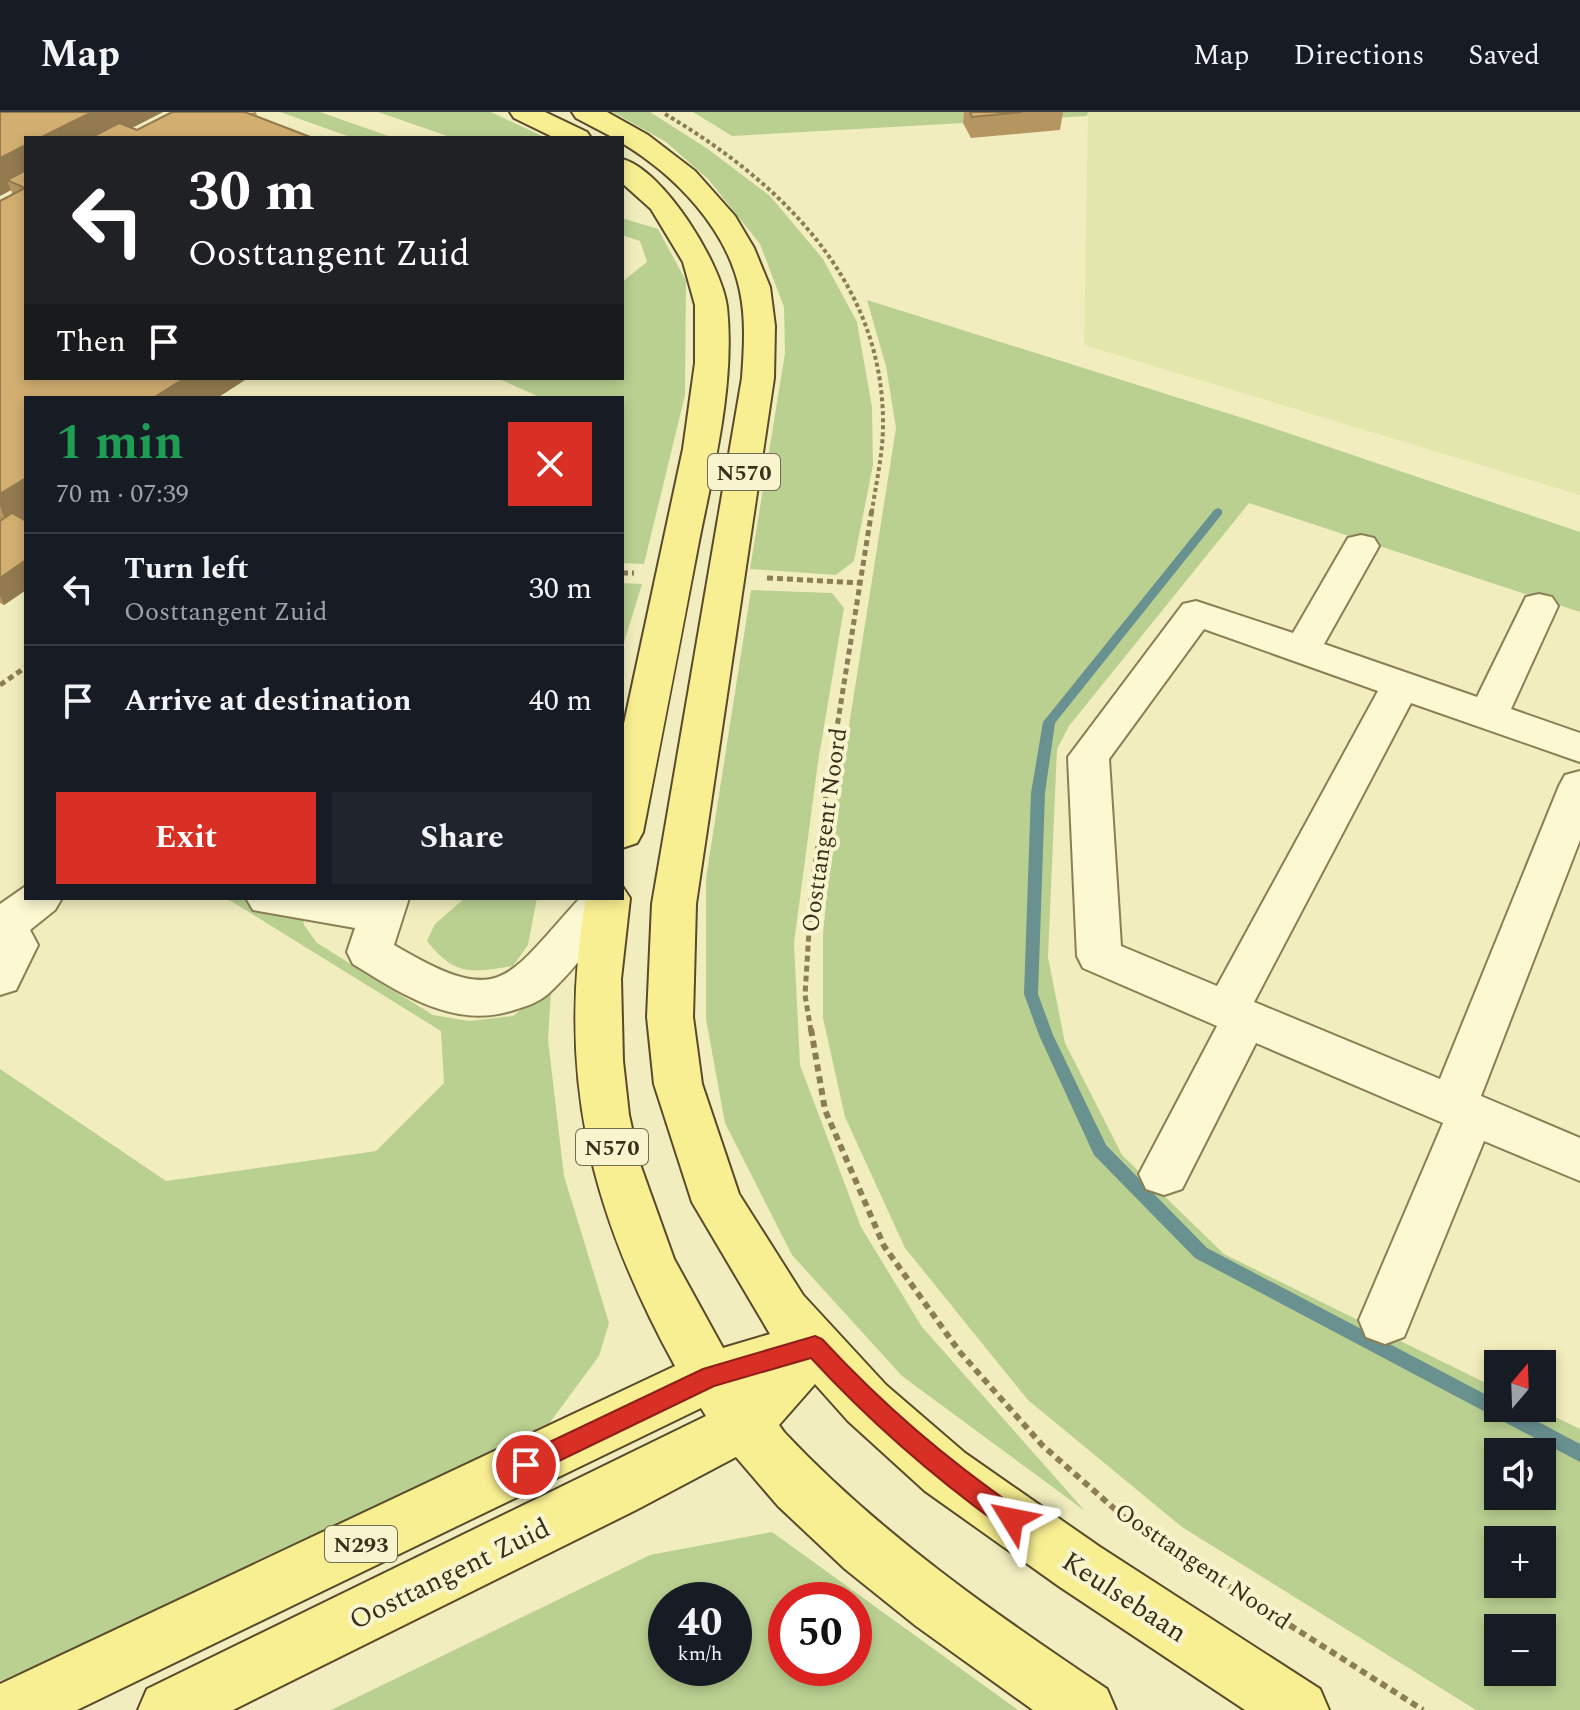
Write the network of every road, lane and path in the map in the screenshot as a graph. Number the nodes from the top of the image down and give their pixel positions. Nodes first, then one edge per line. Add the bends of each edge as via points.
1 (524, 112) edge
2 (586, 112) edge
3 (660, 112) edge
4 (573, 136) edge
5 (624, 170) edge
6 (1361, 546) dead end
7 (758, 577) dead end
8 (862, 583) junction
9 (1539, 606) dead end
10 (1302, 650) junction
11 (24, 668) edge
12 (0, 685) edge
13 (1401, 685) junction
14 (1488, 715) junction
15 (1580, 748) edge
16 (1580, 786) edge
17 (624, 822) edge
18 (37, 900) edge
19 (280, 900) edge
20 (386, 900) edge
21 (605, 900) edge
22 (607, 900) edge
23 (3, 923) edge
24 (0, 977) edge
25 (1236, 1014) junction
26 (1462, 1110) junction
27 (1580, 1160) edge
28 (1164, 1174) dead end
29 (1385, 1320) dead end
30 (815, 1346) junction
31 (710, 1377) junction
32 (743, 1425) junction
33 (11, 1710) edge
34 (168, 1710) edge
35 (1086, 1710) edge
36 (1299, 1710) edge
37 (1423, 1710) edge

1 - 4 main road
2 - 30 main road, N570 via 631,136 687,180 729,225 752,277 760,343 758,378 674,904 670,1017 678,1084 717,1202 784,1312
3 - 8 path, Oosttangent Noord via 762,178 796,211 828,251 861,312 875,358 884,420
5 - 17 main road, N570 via 662,204 698,262 711,305 709,401
6 - 10 street
7 - 8 path
8 - 37 path, Oosttangent Noord via 812,883 805,995 825,1110 884,1246 959,1351 1042,1445 1134,1526
9 - 14 street
10 - 13 street
10 - 25 street via 1196,613 1088,757 1099,956
11 - 12 path
13 - 14 street
13 - 25 street
14 - 15 street
16 - 26 street
18 - 23 street
19 - 20 street via 353,912
20 - 21 street via 369,952 435,991 462,1000 515,993 530,983
22 - 31 main road, N570 via 598,991 605,1118 635,1223
23 - 24 street via 16,945
25 - 26 street
25 - 28 street
26 - 27 street
26 - 29 street
30 - 31 main road, N293
30 - 32 main road, Oosttangent Zuid / N293
30 - 36 main road, Keulsebaan / N570 via 867,1403 945,1472
31 - 32 main road, N570
31 - 33 main road, N293
32 - 34 main road, Oosttangent Zuid / N293
32 - 35 main road, N570 via 797,1486 885,1565

